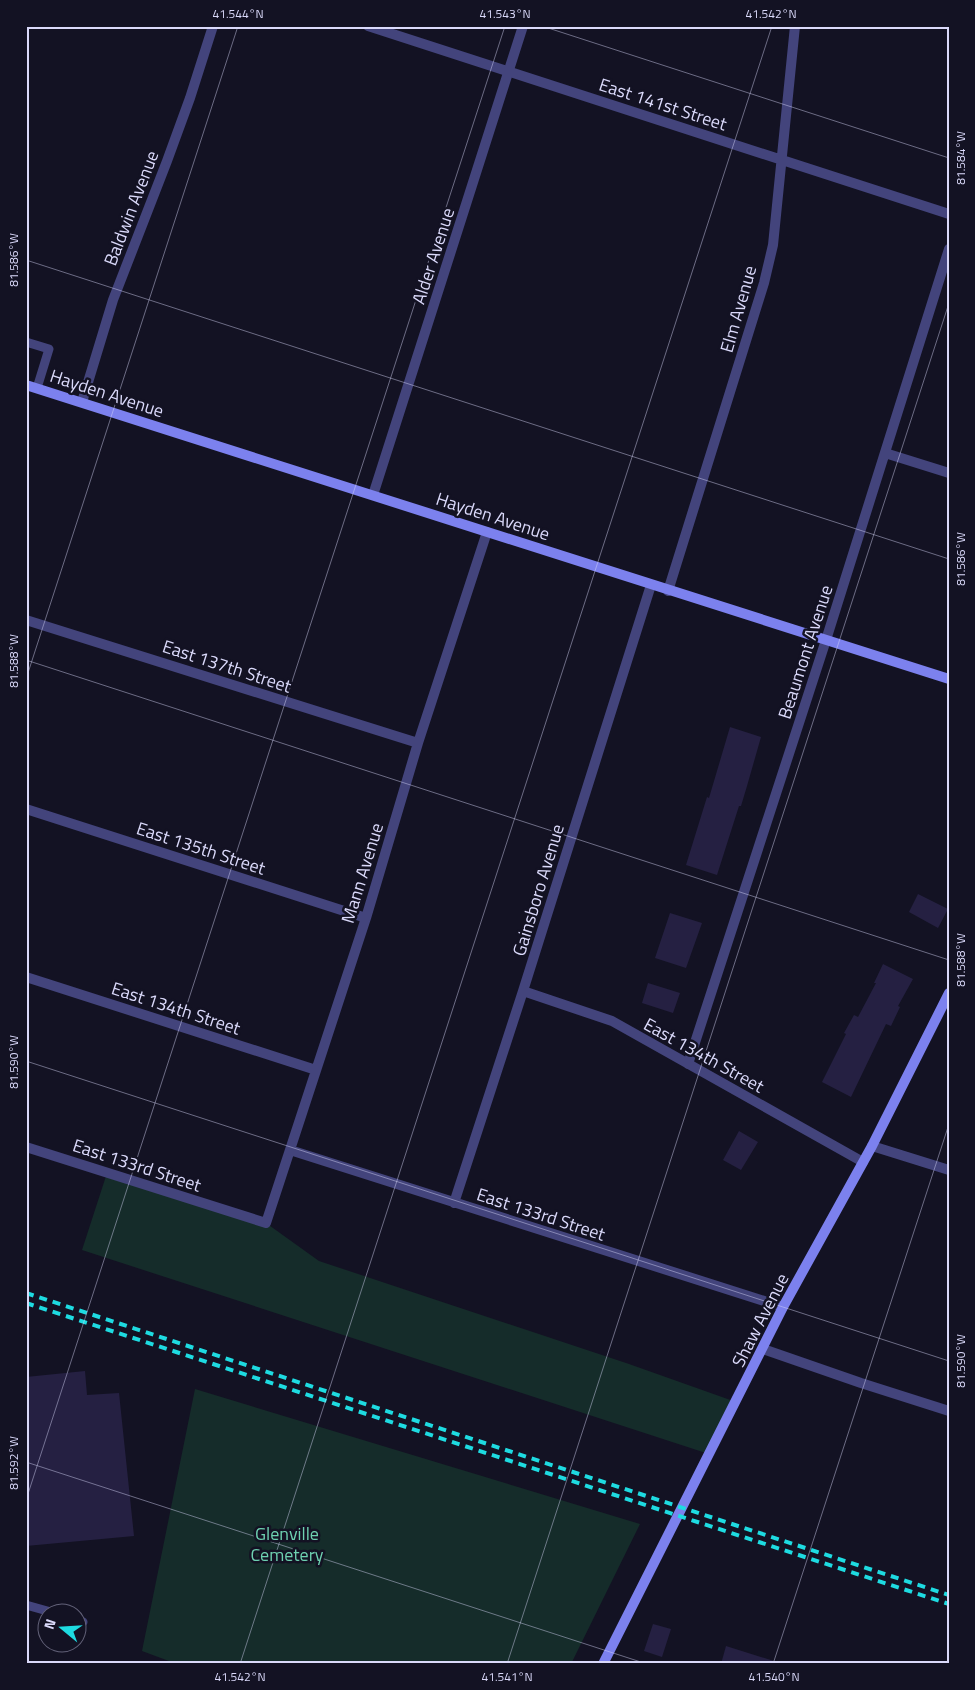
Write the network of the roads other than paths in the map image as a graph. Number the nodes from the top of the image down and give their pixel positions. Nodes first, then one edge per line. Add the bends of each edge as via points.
1 (213, 26) edge
2 (368, 26) edge
3 (523, 26) edge
4 (795, 26) edge
5 (509, 72) junction
6 (782, 159) junction
7 (949, 214) edge
8 (949, 249) edge
9 (26, 342) edge
10 (26, 385) edge
11 (37, 388) junction
12 (82, 402) junction
13 (885, 453) junction
14 (949, 473) edge
15 (373, 495) junction
16 (487, 532) junction
17 (651, 585) junction
18 (668, 591) junction
19 (26, 620) edge
20 (826, 640) junction
21 (949, 679) edge
22 (418, 743) junction
23 (26, 809) edge
24 (366, 918) junction
25 (26, 977) edge
26 (523, 991) junction
27 (949, 993) edge
28 (688, 1064) junction
29 (316, 1070) junction
30 (872, 1146) junction
31 (26, 1147) edge
32 (290, 1150) junction
33 (863, 1162) junction
34 (949, 1170) edge
35 (454, 1203) junction
36 (266, 1223) joint
37 (783, 1307) junction
38 (763, 1348) junction
39 (949, 1411) edge
40 (603, 1664) edge

1 - 12 street, Baldwin Avenue via 190,98 113,300
2 - 5 street, East 141st Street
3 - 5 street, Alder Avenue
4 - 6 street, Elm Avenue
5 - 6 street, East 141st Street
5 - 15 street, Alder Avenue
6 - 7 street, East 141st Street
6 - 18 street, Elm Avenue via 764,283
8 - 13 street, Beaumont Avenue
9 - 11 lane via 50,349
10 - 11 street, Hayden Avenue
11 - 12 street, Hayden Avenue
12 - 15 street, Hayden Avenue
13 - 14 street
13 - 20 street, Beaumont Avenue
15 - 16 street, Hayden Avenue
16 - 17 street, Hayden Avenue
16 - 22 street, Mann Avenue
17 - 18 street, Hayden Avenue
17 - 26 street, Gainsboro Avenue
18 - 20 street, Hayden Avenue
19 - 22 street, East 137th Street
20 - 21 street, Hayden Avenue
20 - 28 street, Beaumont Avenue
22 - 24 street, Mann Avenue
23 - 24 street, East 135th Street
24 - 29 street, Mann Avenue
25 - 29 street, East 134th Street
26 - 28 street, East 134th Street via 612,1022
26 - 35 street, Gainsboro Avenue
27 - 30 street, Shaw Avenue
28 - 33 street, East 134th Street
29 - 32 street, Mann Avenue
30 - 33 street, Shaw Avenue
30 - 34 street
31 - 36 street, East 133rd Street
32 - 35 street, East 133rd Street
32 - 36 street, Mann Avenue
33 - 37 street, Shaw Avenue
35 - 37 street, East 133rd Street
37 - 38 street, Shaw Avenue
38 - 39 street
38 - 40 street, Shaw Avenue

